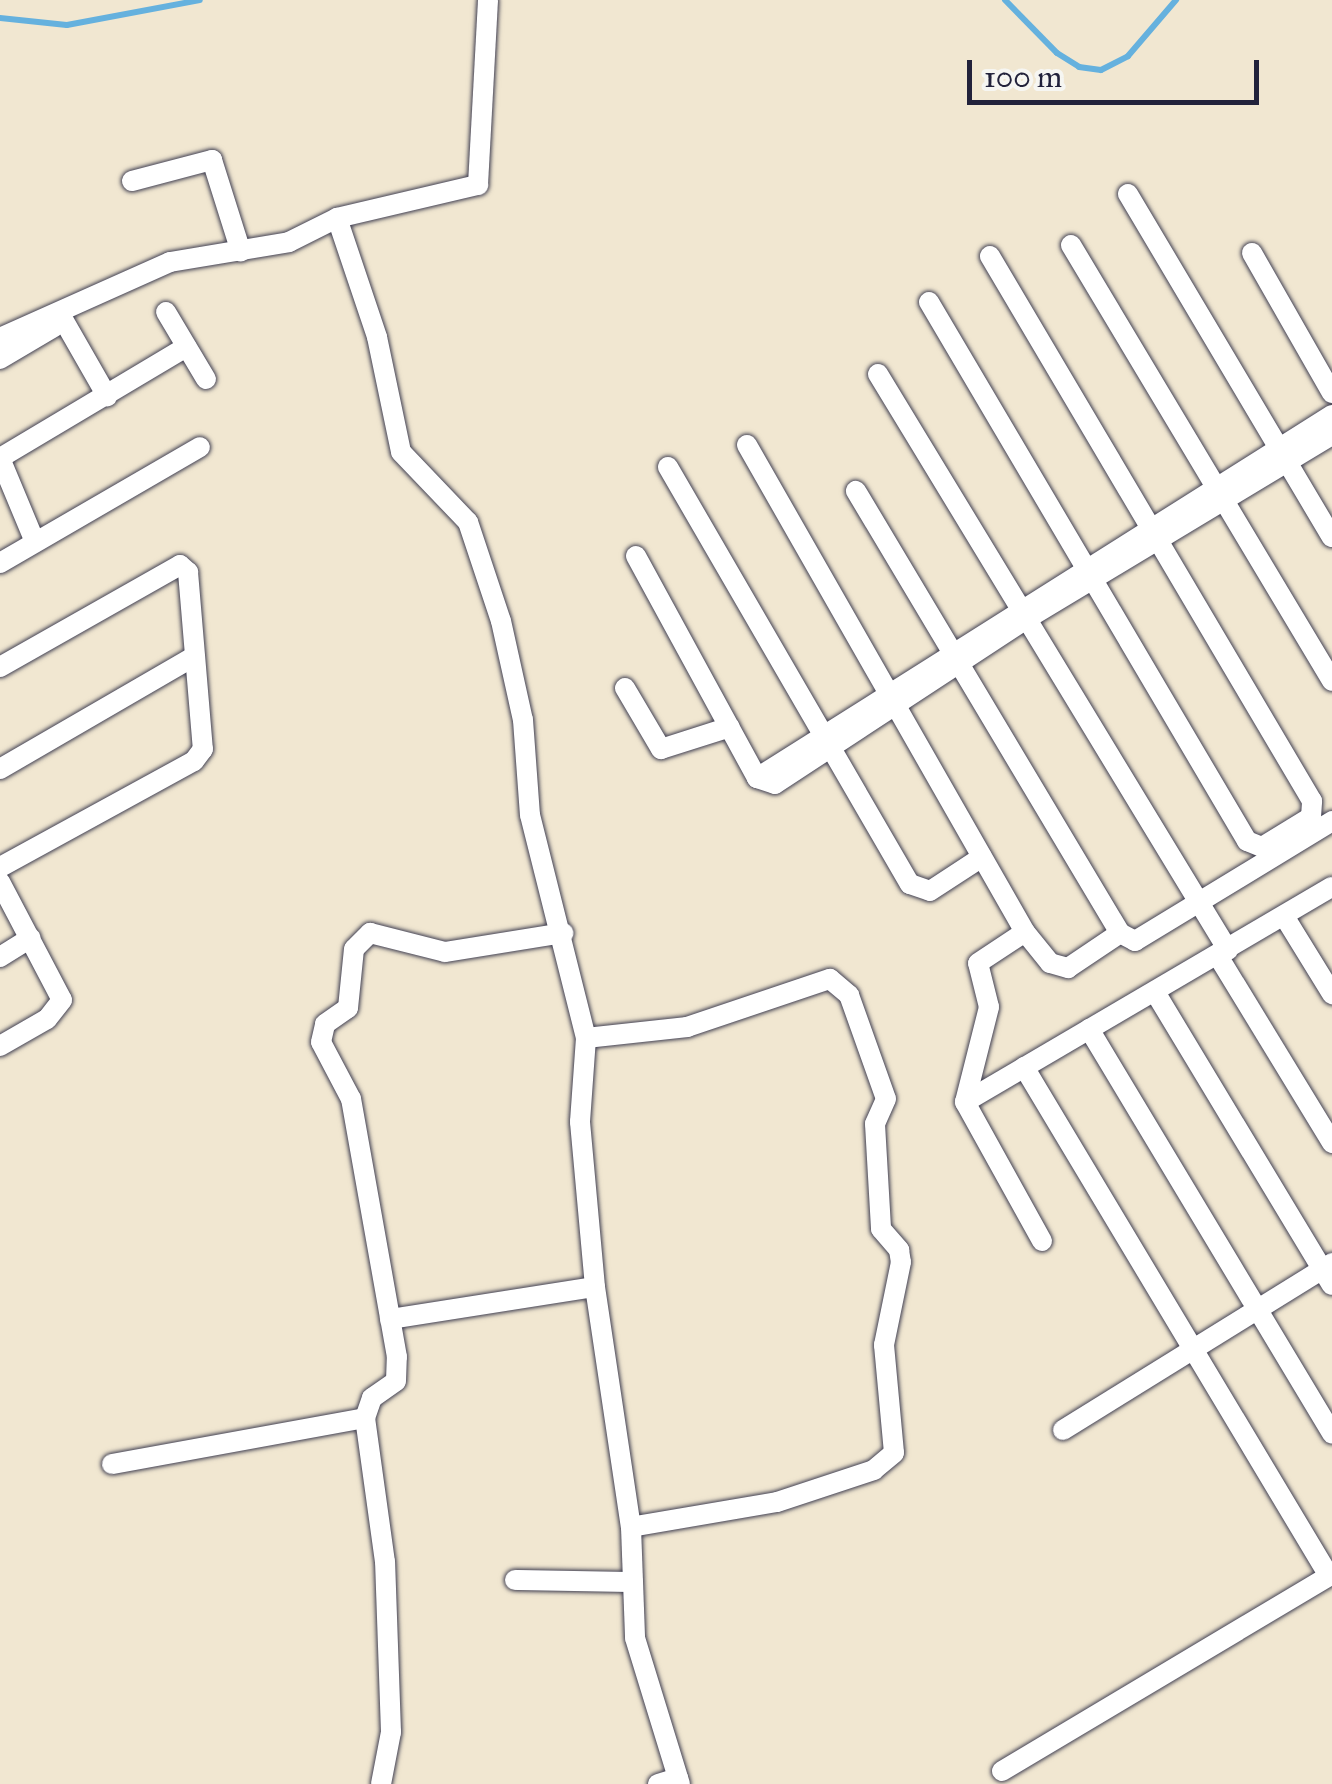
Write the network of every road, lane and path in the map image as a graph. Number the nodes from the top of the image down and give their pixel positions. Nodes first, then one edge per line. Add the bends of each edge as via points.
1 (488, 0) edge
2 (132, 181) dead end
3 (1128, 194) dead end
4 (338, 218) junction
5 (1071, 244) dead end
6 (241, 252) junction
7 (1252, 253) dead end
8 (990, 256) dead end
9 (930, 302) dead end
10 (166, 312) dead end
11 (62, 317) junction
12 (0, 338) edge
13 (186, 346) junction
14 (0, 359) edge
15 (878, 374) dead end
16 (206, 379) dead end
17 (1332, 393) edge
18 (107, 396) junction
19 (1332, 416) edge
20 (1332, 435) edge
21 (747, 445) dead end
22 (200, 447) dead end
23 (1281, 455) junction
24 (0, 458) edge
25 (668, 467) dead end
26 (856, 492) dead end
27 (1217, 494) junction
28 (1152, 533) junction
29 (1332, 537) edge
30 (36, 542) junction
31 (636, 556) dead end
32 (0, 563) edge
33 (1086, 575) junction
34 (1021, 615) junction
35 (195, 656) junction
36 (958, 657) junction
37 (0, 667) edge
38 (1332, 680) edge
39 (625, 688) dead end
40 (890, 700) junction
41 (730, 728) junction
42 (823, 742) junction
43 (0, 769) edge
44 (1332, 821) edge
45 (982, 857) junction
46 (0, 867) edge
47 (0, 882) edge
48 (1332, 887) edge
49 (1198, 902) junction
50 (1284, 916) junction
51 (1026, 932) junction
52 (563, 933) junction
53 (1120, 933) junction
54 (32, 938) junction
55 (1223, 953) junction
56 (0, 957) edge
57 (1154, 992) junction
58 (1332, 994) edge
59 (1089, 1030) junction
60 (586, 1038) junction
61 (0, 1046) edge
62 (1024, 1067) junction
63 (964, 1102) junction
64 (1332, 1143) edge
65 (1042, 1241) dead end
66 (1329, 1272) edge
67 (595, 1287) junction
68 (1256, 1308) junction
69 (390, 1319) junction
70 (1195, 1350) junction
71 (365, 1418) junction
72 (1063, 1430) dead end
73 (1332, 1434) edge
74 (112, 1464) dead end
75 (631, 1527) junction
76 (1331, 1575) edge
77 (514, 1580) dead end
78 (633, 1582) junction
79 (1002, 1771) dead end
80 (672, 1782) edge
81 (381, 1784) edge

1 - 4 street via 478,184
2 - 6 street via 212,160
3 - 23 street
4 - 6 street via 289,242
4 - 52 street via 377,337 401,452 468,522 501,621 523,720 530,815
5 - 27 street
6 - 11 street via 170,262
7 - 17 street
8 - 28 street
9 - 33 street
10 - 13 street
11 - 12 street
11 - 14 street
11 - 18 street
13 - 16 street
13 - 18 street
15 - 34 street
18 - 24 street
19 - 23 street
20 - 23 street
21 - 40 street
22 - 30 street
23 - 27 street
23 - 29 street
24 - 30 street
25 - 42 street
26 - 36 street
27 - 28 street
27 - 38 street
28 - 33 street
28 - 33 street via 1312,801 1311,817 1262,847 1247,841
30 - 32 street
31 - 41 street
33 - 34 street
34 - 36 street
34 - 49 street
35 - 37 street via 188,572 180,564
35 - 43 street
35 - 46 street via 204,734 194,761
36 - 40 street
36 - 53 street
39 - 41 street via 661,749
40 - 42 street
40 - 45 street
41 - 42 street via 757,778 776,784
42 - 45 street via 910,884 930,891
44 - 49 street
45 - 51 street
47 - 54 street
48 - 50 street
49 - 53 street via 1135,941
49 - 55 street
50 - 55 street
50 - 58 street
51 - 53 street via 1057,969
51 - 63 street via 978,963 988,1007
52 - 60 street
52 - 69 street via 445,952 376,932 356,944 348,1008 325,1024 321,1042 351,1099
54 - 56 street
54 - 61 street via 62,1000 47,1019
55 - 57 street
55 - 64 street
57 - 59 street
57 - 66 street
59 - 62 street
59 - 68 street
60 - 67 street via 580,1122
60 - 75 street via 686,1027 830,979 848,995 886,1099 875,1124 881,1229 901,1262 884,1344 894,1453 874,1470 777,1502
62 - 63 street
62 - 70 street
63 - 65 street
66 - 68 street
67 - 69 street
67 - 75 street
68 - 70 street
68 - 73 street
69 - 71 street via 396,1381 372,1398
70 - 72 street
70 - 76 street
71 - 74 street
71 - 81 street via 384,1562 391,1732
75 - 78 street
76 - 79 street
77 - 78 street
78 - 80 street via 636,1638

